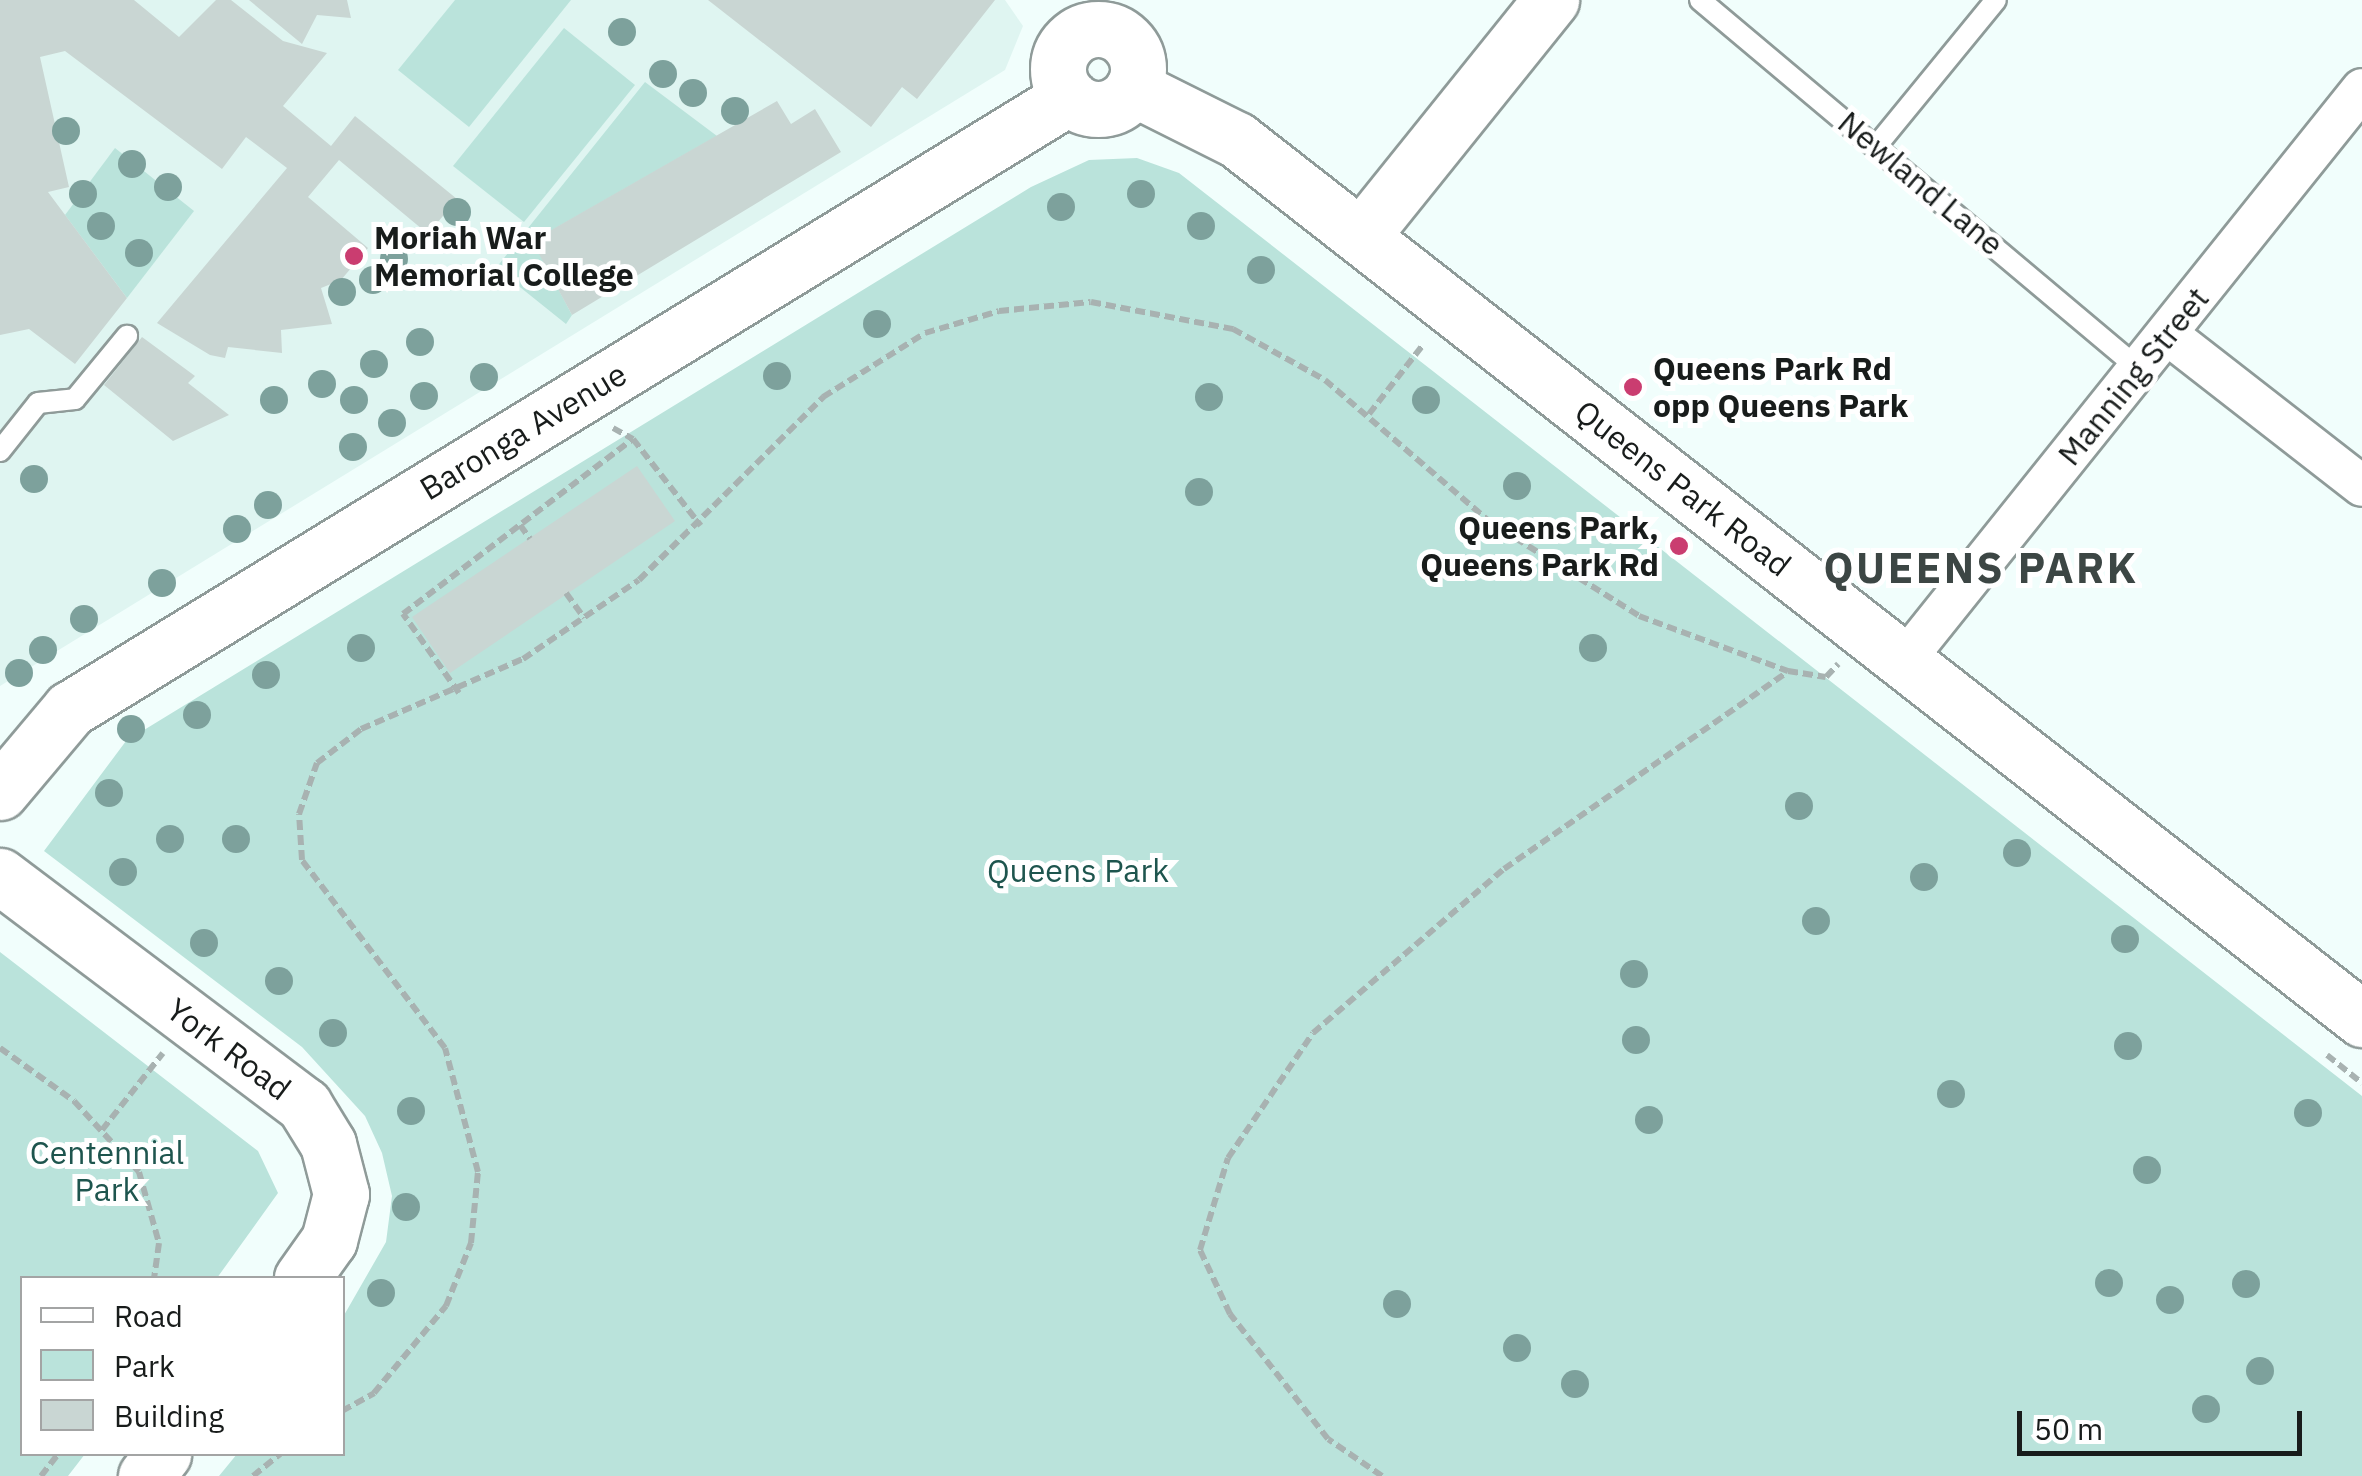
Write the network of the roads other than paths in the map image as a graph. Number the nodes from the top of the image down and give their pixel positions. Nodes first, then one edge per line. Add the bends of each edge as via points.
1 (1551, 0) edge
2 (1700, 0) edge
3 (1996, 0) edge
4 (1079, 15) edge
5 (1134, 88) junction
6 (2362, 89) edge
7 (1068, 97) junction
8 (1878, 144) junction
9 (1362, 235) junction
10 (2167, 334) junction
11 (127, 336) dead end
12 (2139, 368) junction
13 (0, 451) edge
14 (2362, 486) edge
15 (1903, 662) junction
16 (1, 788) edge
17 (0, 876) edge
18 (2362, 1018) edge
19 (303, 1276) edge
20 (162, 1456) edge
21 (146, 1476) edge

1 - 9 street
2 - 8 lane, Newland Lane
3 - 8 lane
4 - 5 street via 1133,50
4 - 7 street via 1059,58
5 - 7 street via 1104,109
5 - 9 street, Queens Park Road via 1236,140
6 - 10 street, Manning Street
7 - 16 street, Baronga Avenue via 70,710
8 - 12 lane, Newland Lane
9 - 15 street, Queens Park Road
10 - 12 street, Manning Street
10 - 14 street
11 - 13 lane via 75,399 38,402
12 - 15 street, Manning Street
15 - 18 street, Queens Park Road
17 - 19 street, York Road via 304,1105 328,1144 338,1218
20 - 21 street

